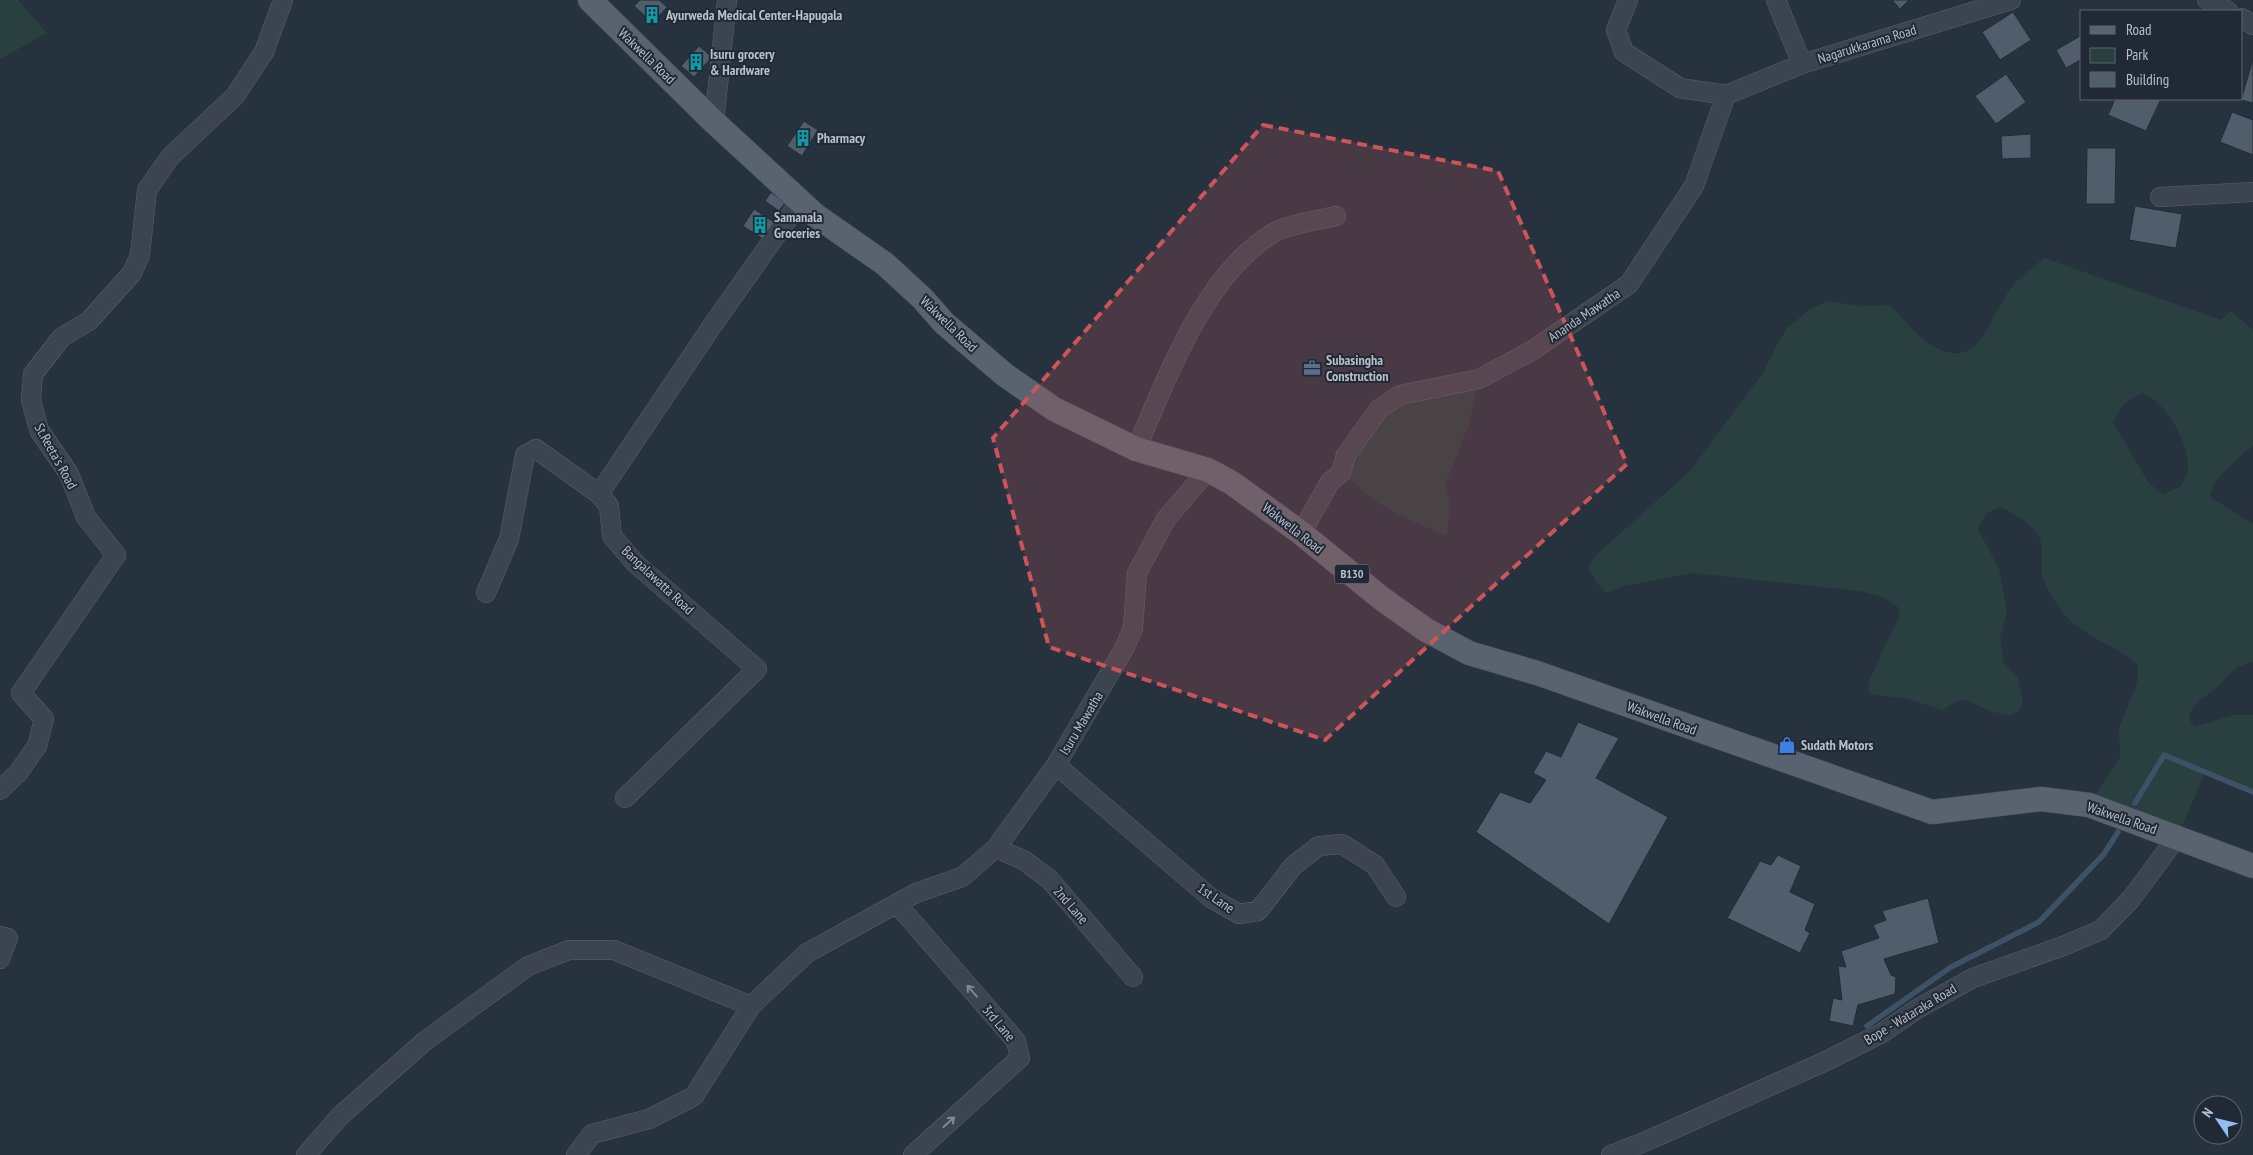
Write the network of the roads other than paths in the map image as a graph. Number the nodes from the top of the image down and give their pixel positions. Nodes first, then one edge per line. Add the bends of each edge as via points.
1 (283, 0) edge
2 (590, 0) edge
3 (727, 0) edge
4 (1628, 0) edge
5 (1776, 0) edge
6 (2011, 0) edge
7 (2207, 0) edge
8 (2226, 10) edge
9 (1802, 64) junction
10 (1726, 95) junction
11 (714, 122) junction
12 (2253, 192) edge
13 (2160, 197) dead end
14 (802, 200) junction
15 (1336, 216) dead end
16 (1136, 449) junction
17 (1208, 470) junction
18 (599, 494) junction
19 (1301, 533) junction
20 (486, 593) dead end
21 (1056, 765) junction
22 (0, 790) edge
23 (625, 798) dead end
24 (2178, 837) junction
25 (996, 848) junction
26 (2253, 866) edge
27 (1396, 897) dead end
28 (897, 904) junction
29 (0, 936) edge
30 (0, 959) edge
31 (1133, 977) dead end
32 (751, 1006) junction
33 (306, 1155) edge
34 (576, 1155) edge
35 (913, 1155) edge
36 (1611, 1155) edge

1 - 22 street, St.Reeta's Road via 264,52 234,96 170,157 147,190 140,255 132,272 89,321 62,337 33,374 31,400 39,430 69,474 86,518 116,555 21,693 44,719 38,746 18,773
2 - 11 main road, Wakwella Road / B130
3 - 11 street
4 - 10 street via 1616,30 1624,52 1680,88
5 - 9 street
6 - 9 street, Nagarukkarama Road
7 - 8 street
9 - 10 street, Nagarukkarama Road
10 - 19 street, Ananda Mawatha via 1694,186 1629,284 1533,350 1479,379 1400,395 1379,409 1346,455 1342,473 1330,482
11 - 14 main road, Wakwella Road / B130
12 - 13 street
14 - 16 main road, Wakwella Road / B130 via 815,214 885,264 944,322 1005,375 1054,409
14 - 18 street
15 - 16 street via 1275,231 1244,254 1220,283 1184,340
16 - 17 main road, Wakwella Road / B130
17 - 19 main road, Wakwella Road / B130 via 1232,483
17 - 21 street, Isuru Mawatha via 1166,519 1137,573 1133,628 1128,641
18 - 20 street via 536,449 525,455 509,539
18 - 23 street, Bangalawatta Road via 609,506 612,536 636,563 757,669
19 - 24 main road, Wakwella Road / B130 via 1381,598 1426,630 1468,653 1537,673 1932,812 2041,798 2089,805
21 - 25 street, Isuru Mawatha
21 - 27 street, 1st Lane via 1211,898 1239,914 1258,911 1294,865 1319,846 1342,844 1375,865
24 - 26 main road, Wakwella Road / B130
24 - 36 street, Bope - Wataraka Road via 2127,904 2101,930 1973,978 1917,1009 1882,1034
25 - 28 street, Isuru Mawatha via 962,877 916,893
25 - 31 street, 2nd Lane via 1025,861 1050,880
28 - 32 street, Isuru Mawatha via 807,952
35 -> 28 street, 3rd Lane via 1020,1058 1016,1042
29 - 30 street via 8,938
32 - 33 street via 614,950 569,950 528,966 425,1041 340,1116
32 - 34 street, Isuru Mawatha via 694,1096 649,1119 592,1134

